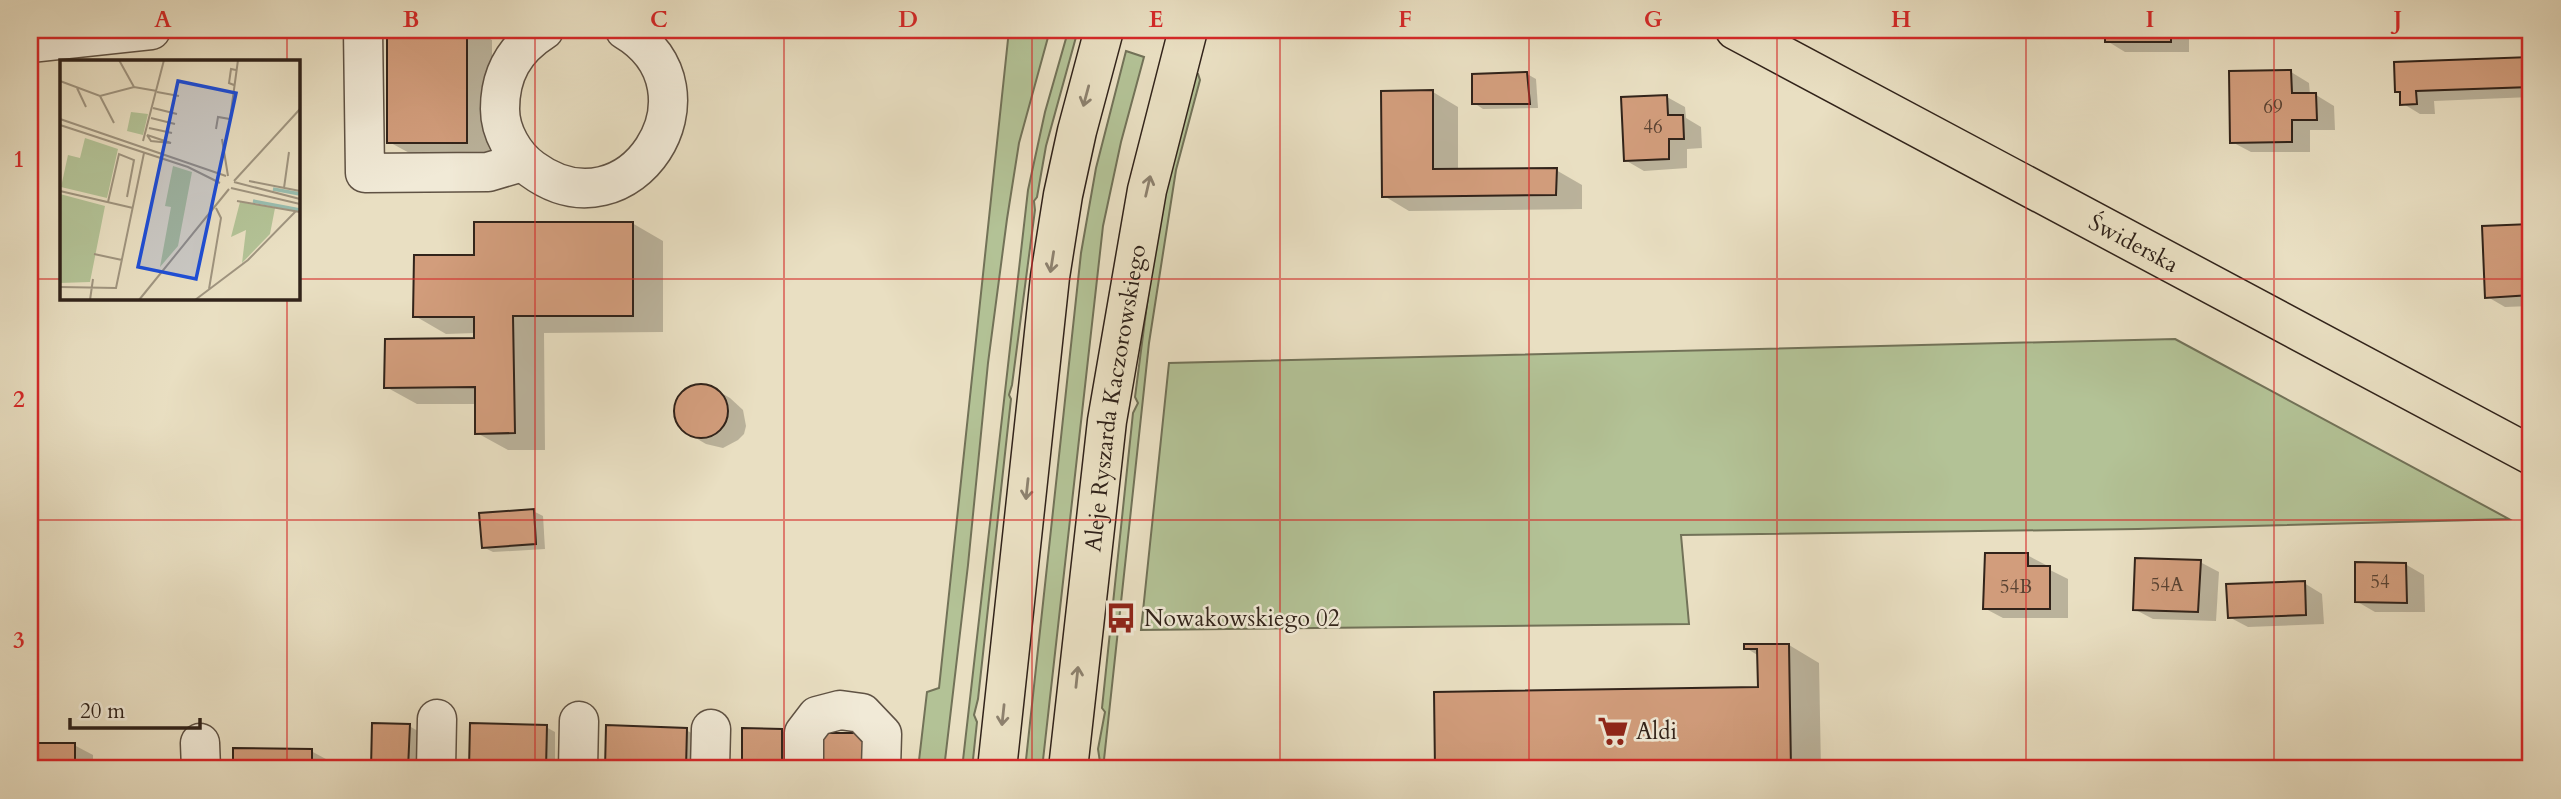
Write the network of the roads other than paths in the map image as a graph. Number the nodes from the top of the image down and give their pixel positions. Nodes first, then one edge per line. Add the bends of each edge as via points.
1 (151, 30) edge
2 (363, 30) edge
3 (544, 30) edge
4 (1104, 30) edge
5 (1188, 30) edge
6 (1735, 30) edge
7 (650, 36) edge
8 (30, 43) edge
9 (523, 162) junction
10 (2531, 455) edge
11 (437, 719) dead end
12 (579, 721) dead end
13 (711, 729) dead end
14 (436, 769) edge
15 (578, 769) edge
16 (710, 769) edge
17 (804, 769) edge
18 (881, 769) edge
19 (997, 769) edge
20 (1068, 769) edge

1 - 8 lane
2 - 9 lane via 365,173 488,172
3 - 9 lane via 527,40 510,62 500,87 500,114 508,140
4 -> 19 main road via 1074,144 1050,278
20 -> 5 main road, Aleje Ryszarda Kaczorowskiego via 1110,408 1147,190
6 - 10 main road, Świderska
7 - 9 lane via 668,102 664,130 650,156 629,175 603,186 573,188 546,180
11 - 14 lane
12 - 15 lane
13 - 16 lane
17 - 18 lane via 804,733 817,716 840,710 862,713 882,734

